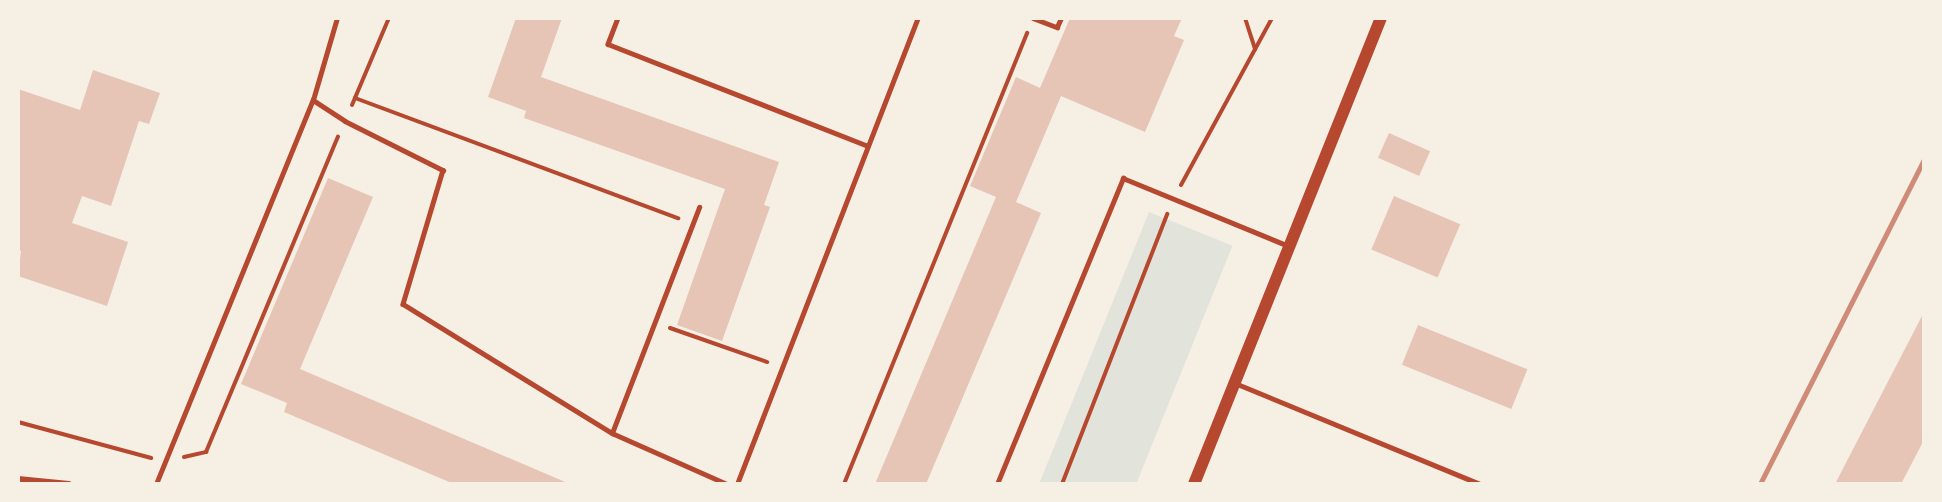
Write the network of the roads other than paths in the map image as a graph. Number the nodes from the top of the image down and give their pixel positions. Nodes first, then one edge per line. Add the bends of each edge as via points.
1 (337, 18) edge
2 (618, 18) edge
3 (918, 18) edge
4 (1033, 18) edge
5 (1061, 18) edge
6 (1381, 18) edge
7 (313, 100) junction
8 (868, 146) junction
9 (699, 207) dead end
10 (1291, 247) junction
11 (1235, 383) junction
12 (612, 433) junction
13 (18, 479) edge
14 (35, 483) edge
15 (69, 484) edge
16 (156, 484) edge
17 (727, 484) edge
18 (737, 484) edge
19 (997, 484) edge
20 (1194, 484) edge
21 (1480, 484) edge

1 - 7 lane
2 - 8 lane via 608,44
3 - 8 lane
4 - 5 lane via 1057,27
6 - 10 main road
7 - 12 lane via 345,121 443,170 403,304
7 - 16 lane
8 - 18 lane
9 - 12 lane
10 - 11 main road
10 - 19 lane via 1123,178
11 - 20 main road
11 - 21 lane
12 - 17 lane
13 - 14 street
14 - 15 street

